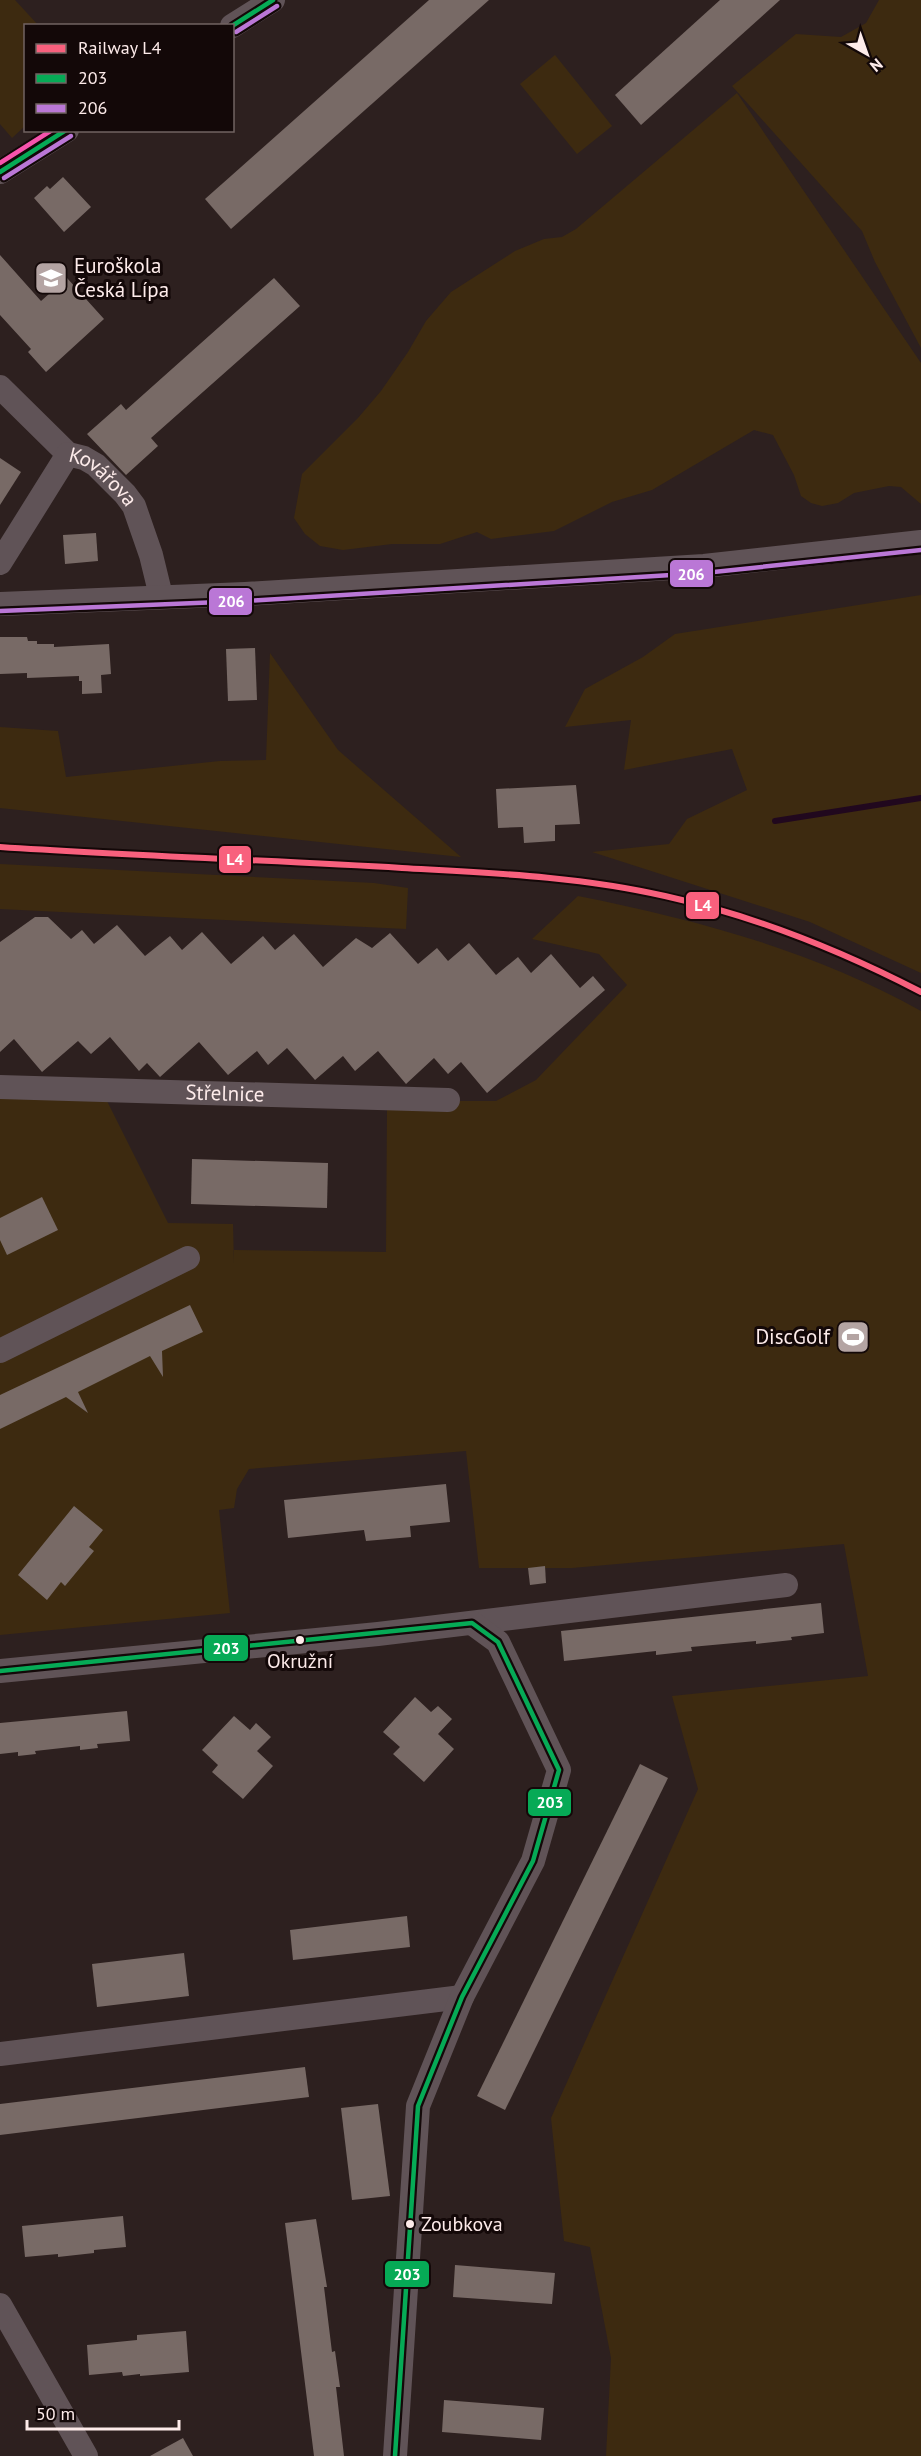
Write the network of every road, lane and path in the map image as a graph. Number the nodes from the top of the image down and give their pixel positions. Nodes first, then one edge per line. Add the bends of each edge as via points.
1 (273, 0) edge
2 (234, 25) edge
3 (64, 132) edge
4 (0, 172) edge
5 (0, 387) edge
6 (68, 454) junction
7 (921, 542) edge
8 (0, 563) edge
9 (161, 596) junction
10 (0, 604) edge
11 (0, 1087) edge
12 (448, 1100) dead end
13 (188, 1258) dead end
14 (0, 1351) edge
15 (786, 1585) dead end
16 (472, 1623) junction
17 (0, 1671) edge
18 (462, 1996) junction
19 (0, 2054) edge
20 (0, 2305) edge
21 (86, 2456) edge
22 (395, 2456) edge

1 - 2 street
3 - 4 street
5 - 6 street, Kovářova
6 - 8 street
6 - 9 street, Kovářova via 96,465 135,506
7 - 9 street via 704,566
9 - 10 street
11 - 12 street, Střelnice
13 - 14 street
15 - 16 street
16 - 17 street
16 - 18 street via 498,1642 559,1770 533,1861
18 - 19 street
18 - 22 street via 418,2106
20 - 21 street

